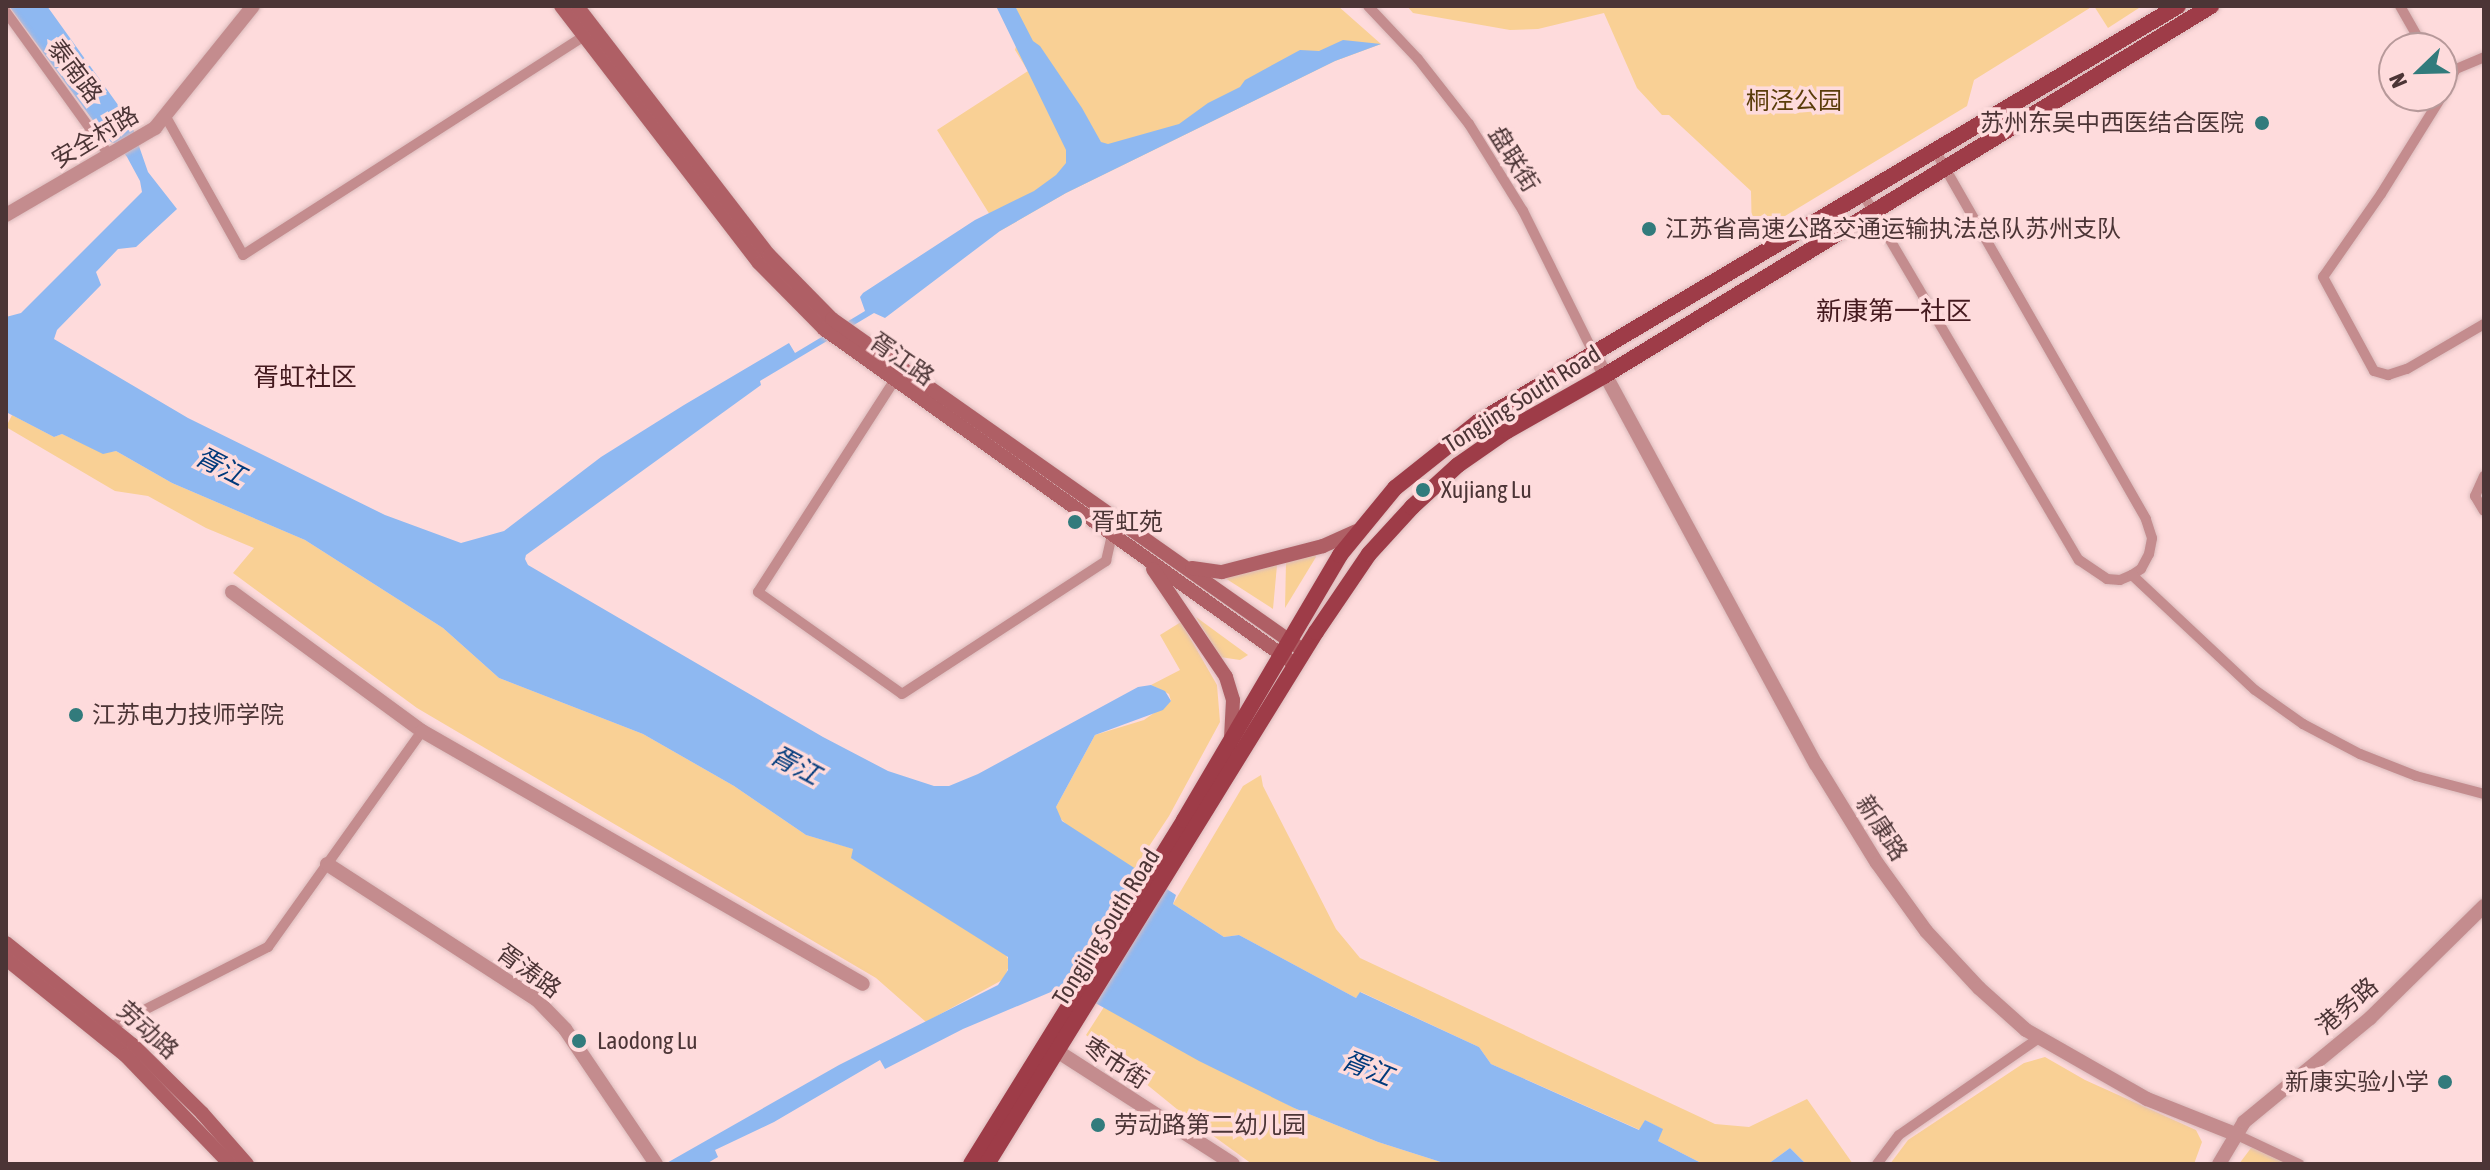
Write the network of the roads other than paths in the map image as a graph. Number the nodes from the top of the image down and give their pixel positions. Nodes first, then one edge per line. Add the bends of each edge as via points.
1 (253, 6) edge
2 (561, 6) edge
3 (577, 6) edge
4 (1368, 6) edge
5 (2178, 6) edge
6 (2211, 6) edge
7 (2400, 6) edge
8 (6, 12) edge
9 (2415, 32) edge
10 (584, 36) junction
11 (2484, 57) edge
12 (2458, 68) edge
13 (2429, 112) edge
14 (166, 117) junction
15 (1935, 151) junction
16 (114, 154) junction
17 (1944, 167) junction
18 (1863, 194) junction
19 (1873, 209) junction
20 (6, 215) edge
21 (789, 287) junction
22 (2484, 324) edge
23 (1594, 354) junction
24 (874, 359) junction
25 (1604, 376) junction
26 (894, 381) junction
27 (2484, 476) edge
28 (2484, 511) edge
29 (1356, 531) junction
30 (1112, 534) junction
31 (1143, 556) junction
32 (1184, 567) junction
33 (2132, 575) junction
34 (232, 592) dead end
35 (1285, 647) junction
36 (1300, 658) junction
37 (422, 731) junction
38 (1231, 738) junction
39 (2484, 794) edge
40 (327, 864) junction
41 (1161, 871) junction
42 (2484, 906) edge
43 (6, 943) edge
44 (6, 959) edge
45 (863, 984) dead end
46 (1079, 1002) junction
47 (107, 1029) junction
48 (2039, 1038) junction
49 (1057, 1051) junction
50 (2235, 1134) junction
51 (230, 1164) edge
52 (247, 1164) edge
53 (656, 1164) edge
54 (971, 1164) edge
55 (987, 1164) edge
56 (1233, 1164) edge
57 (1877, 1164) edge
58 (2219, 1164) edge
59 (2299, 1164) edge

1 - 14 street, 安全村路
2 - 10 main road, 胥江路
3 - 21 main road, 胥江路
4 - 23 street, 盘联街 via 1469,124 1523,211
5 - 15 main road, Tongjing South Road
6 - 17 main road, Tongjing South Road
7 - 9 street
8 - 16 street, 泰南路
10 - 14 street via 243,255
10 - 21 main road, 胥江路
11 - 12 street
13 - 22 street via 2323,277 2374,371 2388,375 2407,369
14 - 16 street, 安全村路
15 - 17 street
15 - 18 main road, Tongjing South Road
16 - 20 street, 安全村路
17 - 19 main road, Tongjing South Road
17 - 33 street via 2146,519 2152,538 2149,554
18 - 19 street
18 - 23 main road, Tongjing South Road
19 - 25 main road, Tongjing South Road
19 - 33 street via 2079,560 2107,579
21 - 24 main road, 胥江路 via 830,335
23 - 25 street, 新康路
23 - 29 main road, Tongjing South Road via 1451,441 1395,488
24 - 26 main road, 胥江路
24 - 32 main road, 胥江路
25 - 36 main road, Tongjing South Road via 1490,442 1439,481 1375,546
25 - 48 street, 新康路 via 1816,764 1877,863 1952,961
26 - 30 main road, 胥江路
26 - 30 street via 758,592 902,694 1106,561
27 - 28 street via 2475,496
29 - 32 main road via 1323,546 1222,572
29 - 35 main road, Tongjing South Road
30 - 31 main road, 胥江路
31 - 35 main road, 胥江路
31 - 38 main road via 1224,672 1233,700
32 - 35 main road, 胥江路
33 - 39 street via 2255,690 2303,724 2402,771
34 - 37 street
35 - 36 main road, 胥江路
35 - 38 main road, Tongjing South Road
36 - 41 main road, Tongjing South Road
37 - 40 street
37 - 45 street
38 - 41 main road, Tongjing South Road
40 - 47 street via 268,947
40 - 53 street, 胥涛路 via 536,999 565,1029
41 - 46 main road, Tongjing South Road
42 - 50 street, 港务路 via 2370,1018
43 - 47 main road, 劳动路
44 - 47 main road, 劳动路
46 - 49 main road, Tongjing South Road
46 - 54 main road, Tongjing South Road
47 - 51 main road, 劳动路
47 - 52 main road, 劳动路 via 202,1113
48 - 50 street, 新康路 via 2147,1099
48 - 57 street via 1899,1135
49 - 55 main road, Tongjing South Road
49 - 56 street, 枣市街
50 - 58 street, 港务路
50 - 59 street, 新康路

